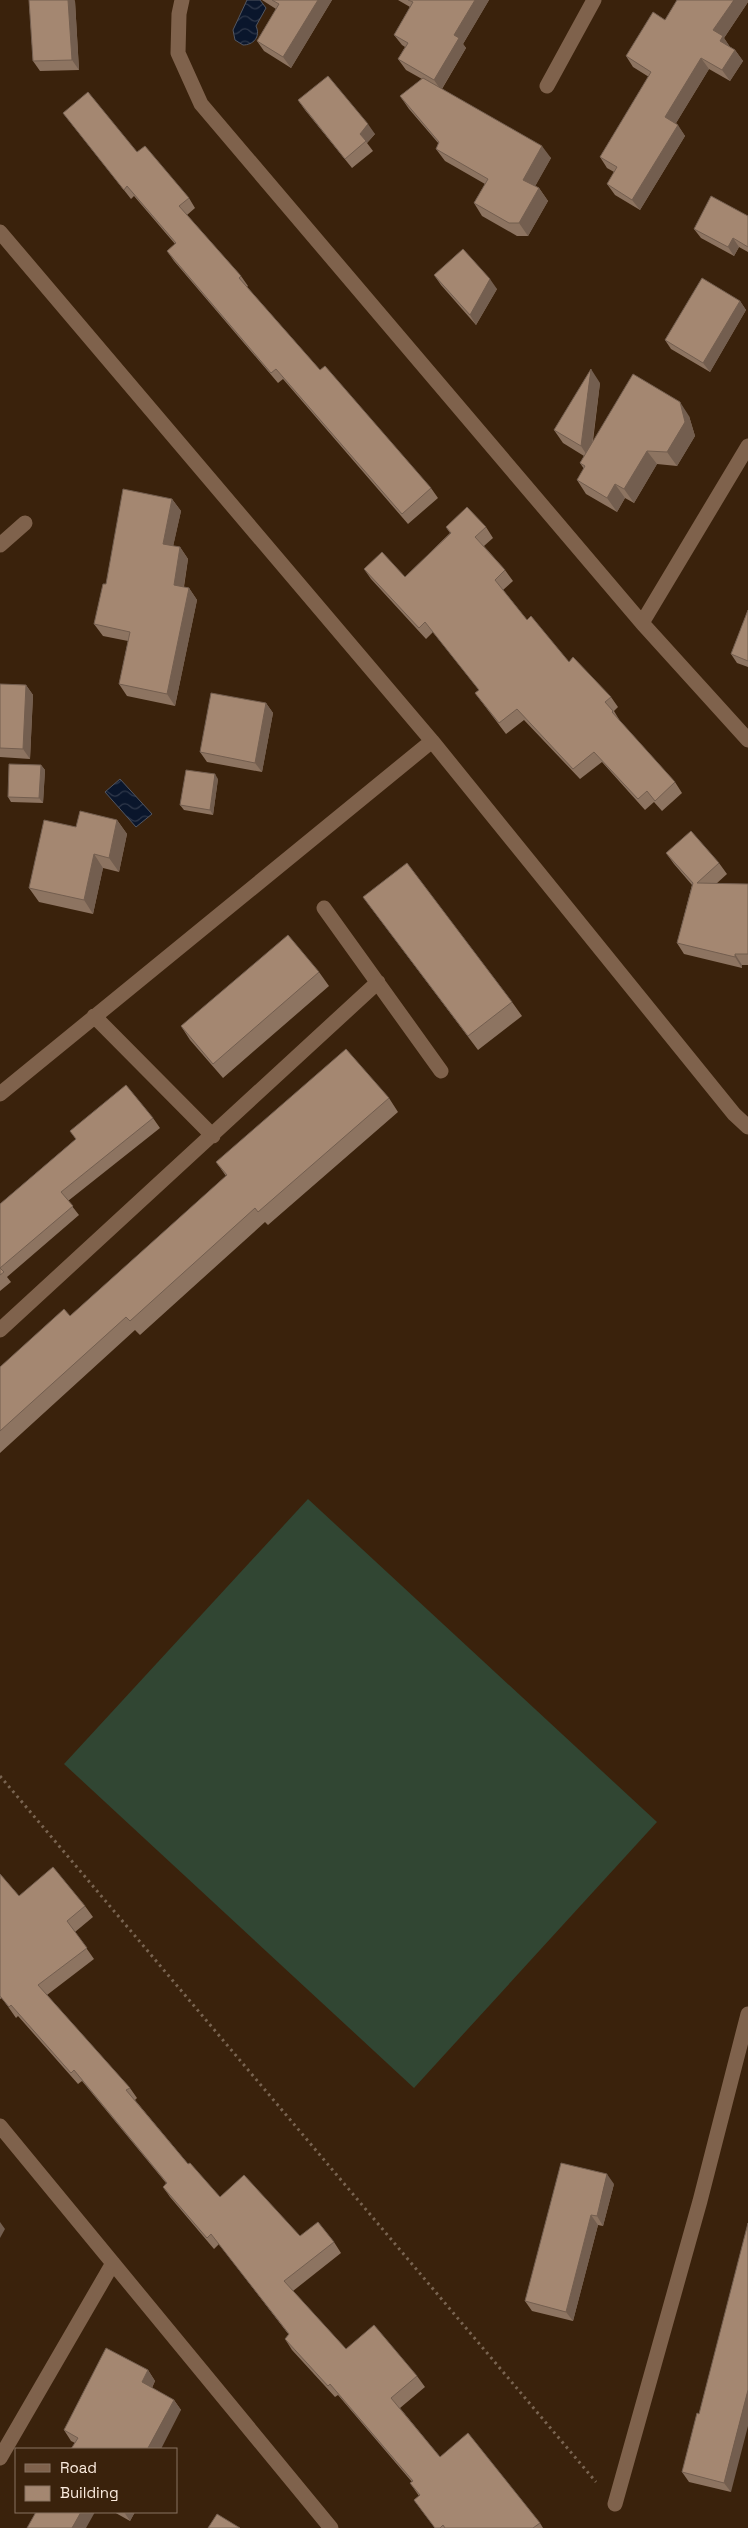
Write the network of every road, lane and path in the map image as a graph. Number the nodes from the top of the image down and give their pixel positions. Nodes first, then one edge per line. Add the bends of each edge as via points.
1 (182, 0) edge
2 (594, 0) edge
3 (547, 86) dead end
4 (0, 232) edge
5 (748, 446) edge
6 (25, 523) dead end
7 (0, 545) edge
8 (642, 623) junction
9 (748, 740) edge
10 (432, 741) junction
11 (324, 908) dead end
12 (378, 982) junction
13 (94, 1016) junction
14 (442, 1071) dead end
15 (0, 1094) edge
16 (748, 1127) edge
17 (213, 1136) junction
18 (0, 1330) edge
19 (0, 1776) edge
20 (748, 2014) edge
21 (0, 2126) edge
22 (113, 2263) junction
23 (0, 2458) edge
24 (615, 2504) joint
25 (331, 2528) edge

1 - 8 street via 178,53 201,104
2 - 3 street
4 - 10 street
5 - 8 street
6 - 7 street
8 - 9 street
10 - 13 street
10 - 16 street
11 - 12 street
12 - 14 street
12 - 17 street
13 - 15 street
13 - 17 street
17 - 18 street
19 - 24 path
20 - 24 street via 700,2201
21 - 22 street
22 - 23 street
22 - 25 street

